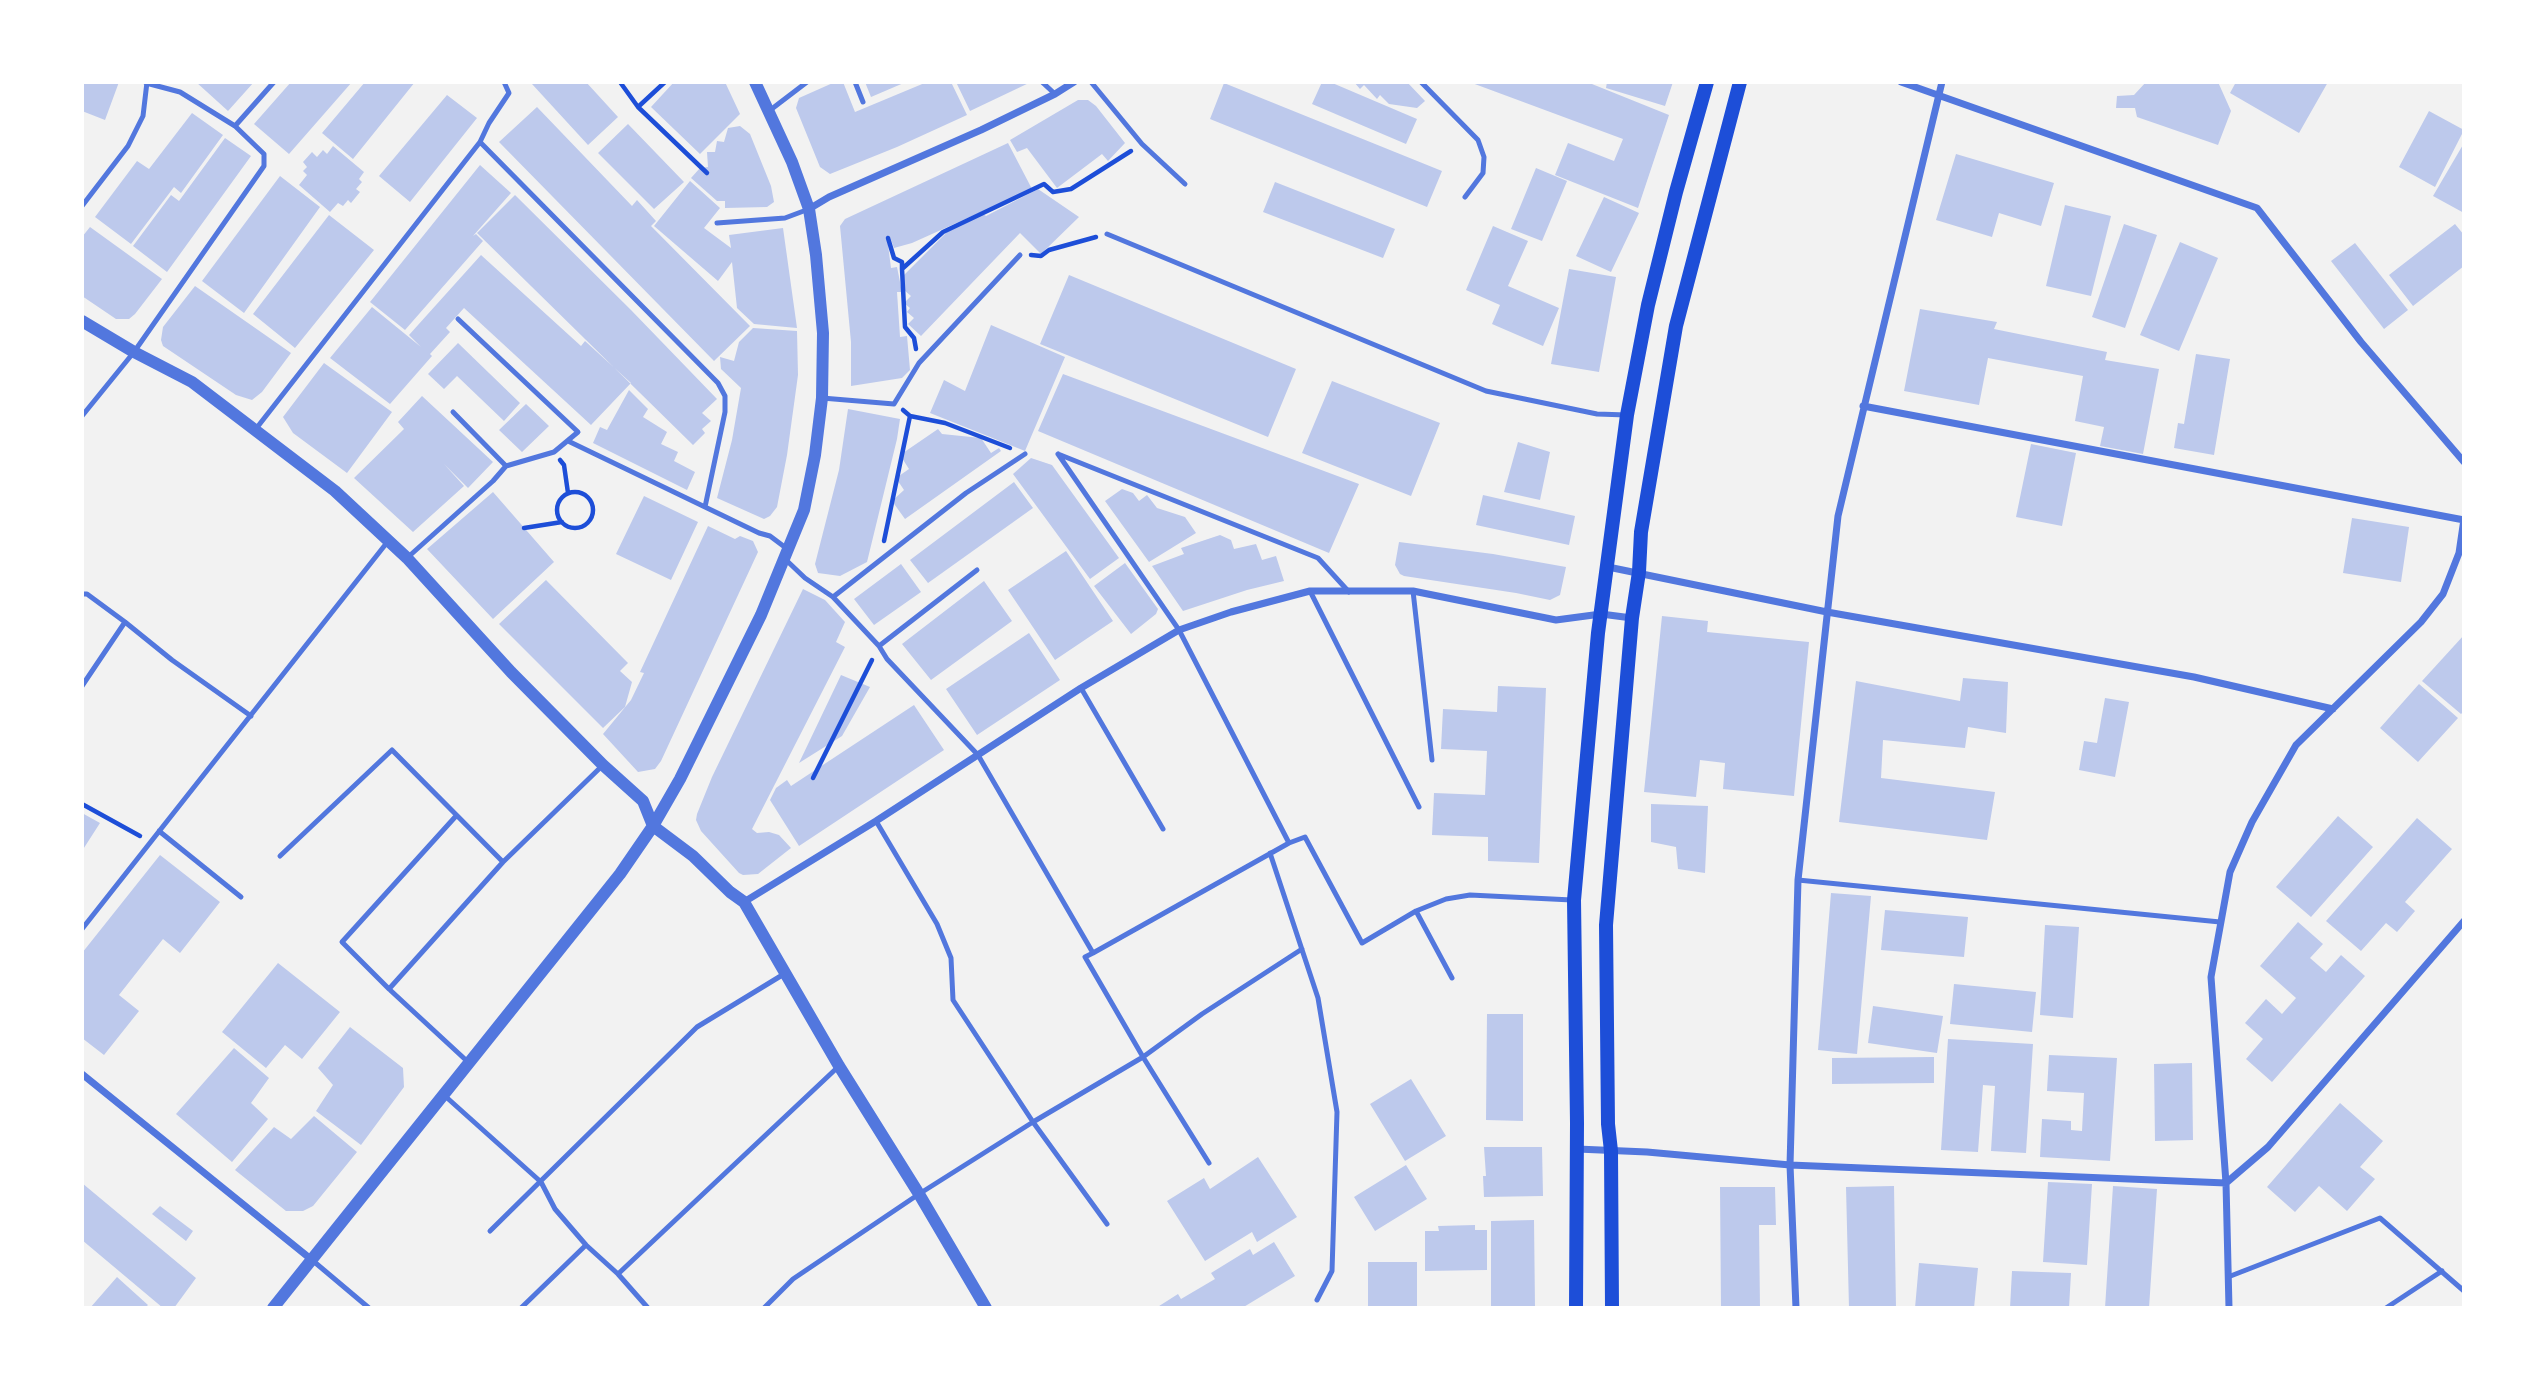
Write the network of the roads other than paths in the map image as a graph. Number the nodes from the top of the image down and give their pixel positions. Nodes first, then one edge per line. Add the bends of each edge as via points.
1 (274, 82) edge
2 (504, 82) edge
3 (755, 82) edge
4 (807, 82) edge
5 (855, 82) edge
6 (1042, 82) edge
7 (1074, 82) edge
8 (1091, 82) edge
9 (1421, 82) edge
10 (1707, 82) edge
11 (1740, 82) edge
12 (1901, 82) edge
13 (1942, 82) edge
14 (147, 83) edge
15 (1055, 94) junction
16 (1938, 96) junction
17 (863, 102) dead end
18 (769, 111) junction
19 (235, 126) junction
20 (480, 142) junction
21 (1185, 184) dead end
22 (1465, 197) dead end
23 (82, 206) edge
24 (809, 209) junction
25 (717, 223) dead end
26 (1107, 234) road end
27 (1020, 255) road end
28 (458, 319) dead end
29 (82, 321) edge
30 (134, 352) junction
31 (822, 398) junction
32 (1863, 405) junction
33 (453, 411) dead end
34 (1627, 415) junction
35 (82, 416) edge
36 (255, 430) junction
37 (568, 441) junction
38 (1025, 454) road end
39 (2464, 462) edge
40 (506, 466) junction
41 (705, 507) junction
42 (2464, 519) edge
43 (389, 540) junction
44 (787, 554) junction
45 (407, 558) junction
46 (1608, 567) junction
47 (977, 570) dead end
48 (1639, 572) junction
49 (1310, 591) junction
50 (1413, 591) junction
51 (1350, 593) junction
52 (85, 594) edge
53 (833, 597) junction
54 (1827, 612) junction
55 (1601, 614) junction
56 (1632, 618) junction
57 (125, 622) junction
58 (1179, 629) junction
59 (878, 646) junction
60 (82, 686) edge
61 (1081, 688) junction
62 (2333, 709) junction
63 (251, 716) junction
64 (978, 755) junction
65 (1432, 760) dead end
66 (603, 765) junction
67 (1419, 807) dead end
68 (456, 816) junction
69 (876, 821) junction
70 (653, 826) junction
71 (1163, 829) dead end
72 (159, 831) junction
73 (1289, 843) junction
74 (1270, 853) junction
75 (280, 856) dead end
76 (503, 862) junction
77 (1798, 880) junction
78 (241, 897) dead end
79 (1574, 900) junction
80 (744, 902) junction
81 (1416, 911) junction
82 (2464, 921) edge
83 (2220, 922) junction
84 (82, 929) edge
85 (1302, 949) junction
86 (1093, 953) junction
87 (785, 974) junction
88 (1451, 978) dead end
89 (389, 989) junction
90 (1143, 1057) junction
91 (468, 1062) junction
92 (839, 1066) junction
93 (82, 1074) edge
94 (443, 1094) junction
95 (1033, 1122) junction
96 (1576, 1149) junction
97 (1611, 1150) junction
98 (1209, 1163) dead end
99 (1790, 1165) junction
100 (541, 1182) junction
101 (2226, 1183) junction
102 (919, 1194) junction
103 (1107, 1224) dead end
104 (490, 1231) dead end
105 (586, 1245) junction
106 (312, 1260) junction
107 (2442, 1271) junction
108 (618, 1274) junction
109 (2228, 1277) junction
110 (2464, 1291) edge
111 (1317, 1300) dead end
112 (273, 1308) edge
113 (369, 1308) edge
114 (521, 1308) edge
115 (648, 1308) edge
116 (764, 1308) edge
117 (986, 1308) edge
118 (1576, 1308) edge
119 (1612, 1308) edge
120 (1796, 1308) edge
121 (2229, 1308) edge
122 (2386, 1308) edge

1 - 19 lane
2 - 20 lane via 509,93
3 - 18 street
4 - 18 lane
5 - 17 lane
6 - 15 lane
7 - 15 street
8 - 21 lane via 1142,144
9 - 22 lane via 1478,140 1483,173
10 - 34 main road via 1648,305
11 - 48 main road via 1676,326 1641,533
12 - 16 street
13 - 16 street
14 - 19 lane via 180,92
14 - 23 lane via 142,116 128,146
15 - 24 street
16 - 32 street
16 - 39 street via 2257,208 2361,342
18 - 24 street
19 - 30 lane via 264,154 264,166
20 - 36 lane
20 - 41 lane via 718,383 725,396 725,412
24 - 25 lane via 785,218
24 - 31 street via 823,333
26 - 34 lane via 1486,391 1597,414
27 - 31 lane via 919,363 894,404
28 - 37 lane via 578,432
29 - 30 street
30 - 35 lane
30 - 36 street via 192,382
31 - 44 street via 804,510
32 - 42 street
32 - 54 street via 1838,516
33 - 40 lane
34 - 46 main road
36 - 43 street via 335,491
37 - 40 lane via 554,452
37 - 41 lane
38 - 53 lane via 966,493
40 - 45 lane
41 - 44 lane via 770,536
42 - 62 street via 2459,552 2443,594
43 - 45 street
43 - 63 lane
44 - 53 lane via 805,578
44 - 70 street via 761,615
45 - 66 street
46 - 48 street
46 - 55 main road
47 - 59 lane
48 - 54 street
48 - 56 main road
49 - 51 street
49 - 58 street
49 - 67 lane
50 - 51 street
50 - 55 street via 1556,620
50 - 65 lane
51 - 58 lane via 1318,558 1058,454
52 - 57 lane
53 - 59 lane
54 - 62 street via 2194,677
54 - 77 street
55 - 56 street
55 - 79 main road
56 - 97 main road via 1606,925
57 - 60 lane
57 - 63 lane
58 - 61 street
58 - 73 lane
59 - 64 lane
61 - 64 street
61 - 71 lane
62 - 83 street via 2297,745 2252,822 2231,872
63 - 72 lane
64 - 69 street
64 - 86 lane
66 - 70 street via 643,801
66 - 76 lane
68 - 75 lane via 392,750
68 - 76 lane
68 - 89 lane via 342,942
69 - 80 street
69 - 95 lane via 937,924 951,958 953,1000
70 - 80 street
70 - 91 street via 620,874
72 - 78 lane
72 - 84 lane
73 - 74 lane
73 - 81 lane via 1305,837 1362,943
74 - 85 lane
74 - 86 lane
76 - 89 lane
77 - 83 lane
77 - 99 street
79 - 81 lane via 1470,895
79 - 96 main road
80 - 87 street
81 - 88 lane
82 - 101 street via 2268,1147
83 - 101 street via 2211,977
85 - 90 lane
85 - 111 lane via 1318,998 1337,1112 1332,1270
86 - 90 lane via 1085,957
87 - 92 street
87 - 100 lane via 697,1027
89 - 91 lane
90 - 95 lane
90 - 98 lane
91 - 94 street
92 - 102 street
92 - 108 lane
93 - 106 street
94 - 100 lane
94 - 106 street
95 - 102 lane
95 - 103 lane
96 - 97 street
96 - 118 main road
97 - 99 street
97 - 119 main road
99 - 101 street
99 - 120 street
100 - 104 lane
100 - 105 lane via 555,1209
101 - 109 street
102 - 116 lane via 793,1279
102 - 117 street
105 - 108 lane
105 - 114 lane
106 - 112 street
106 - 113 lane
107 - 109 lane via 2380,1218
107 - 110 lane
107 - 122 lane
108 - 115 lane
109 - 121 street

